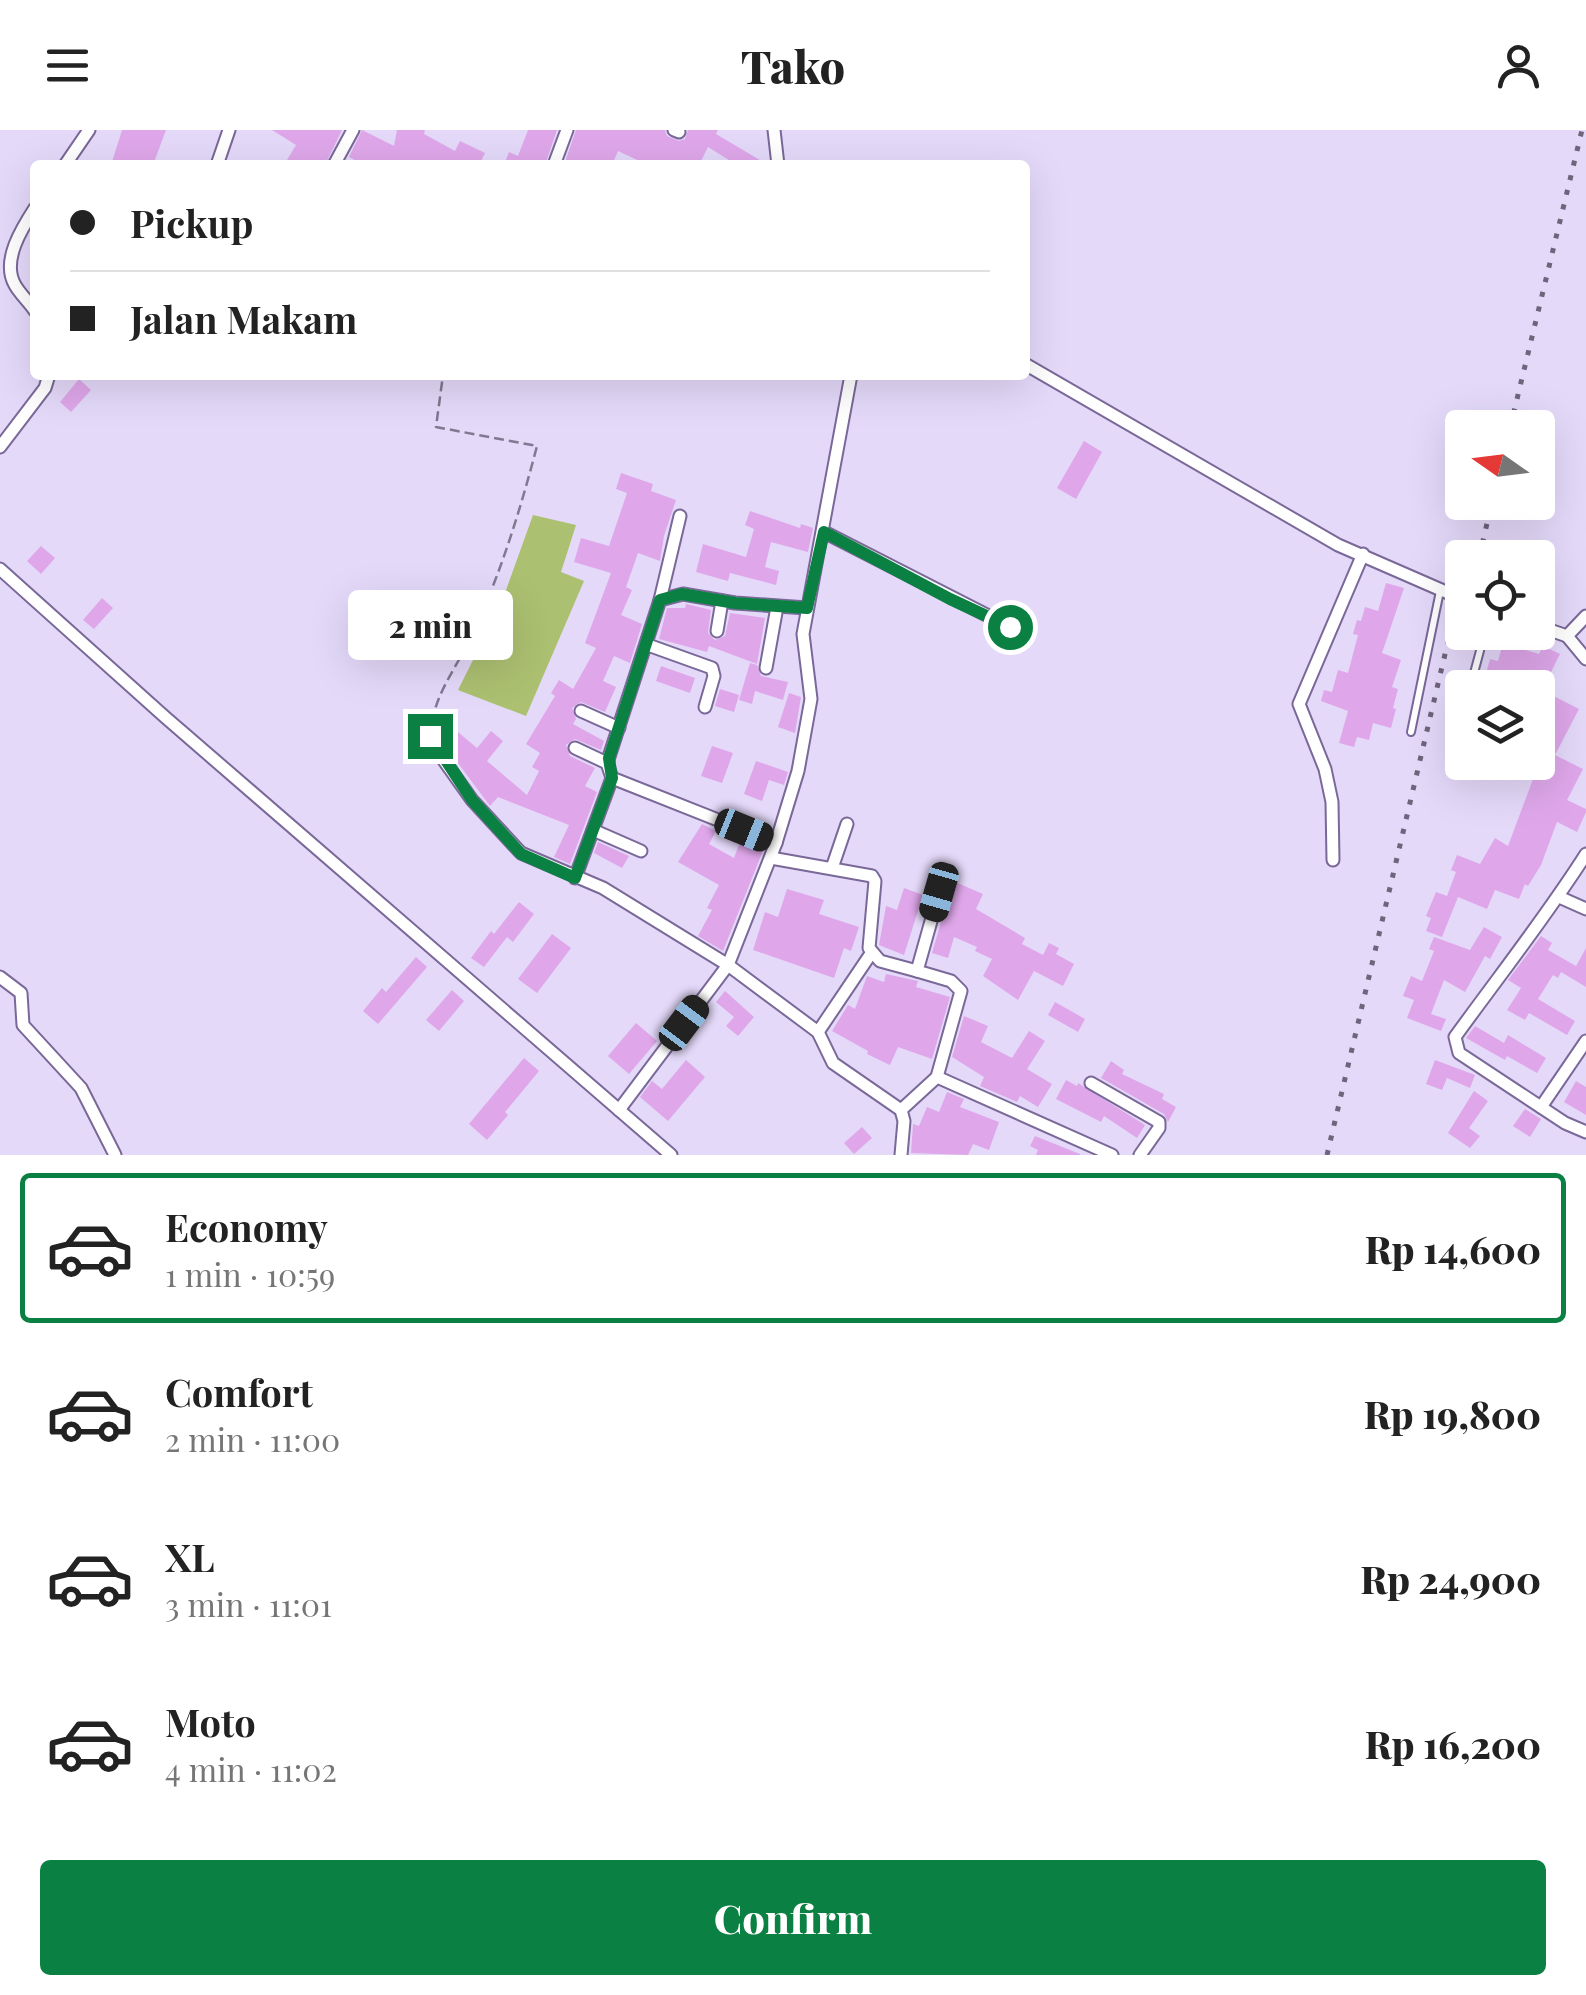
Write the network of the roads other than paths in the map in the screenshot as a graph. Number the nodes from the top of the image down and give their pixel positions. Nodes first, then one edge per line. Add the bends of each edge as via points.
1 (89, 130) edge
2 (229, 130) edge
3 (354, 130) edge
4 (567, 130) edge
5 (774, 130) edge
6 (68, 160) edge
7 (218, 160) edge
8 (337, 160) edge
9 (556, 160) edge
10 (777, 160) edge
11 (30, 215) edge
12 (30, 304) edge
13 (1030, 367) edge
14 (47, 380) edge
15 (850, 380) edge
16 (0, 447) edge
17 (680, 516) dead end
18 (824, 532) junction
19 (1363, 554) junction
20 (0, 569) edge
21 (1440, 590) junction
22 (1445, 592) edge
23 (660, 600) junction
24 (722, 601) junction
25 (778, 607) junction
26 (807, 608) junction
27 (1586, 616) edge
28 (1010, 627) dead end
29 (717, 632) dead end
30 (1555, 632) edge
31 (1568, 636) junction
32 (648, 645) junction
33 (1586, 659) edge
34 (766, 668) dead end
35 (705, 706) dead end
36 (581, 710) dead end
37 (619, 728) junction
38 (1410, 732) dead end
39 (430, 733) road end
40 (575, 748) dead end
41 (608, 763) junction
42 (612, 778) junction
43 (847, 824) dead end
44 (593, 830) junction
45 (776, 843) junction
46 (640, 851) dead end
47 (1586, 854) edge
48 (771, 858) junction
49 (1332, 860) dead end
50 (832, 868) junction
51 (575, 878) junction
52 (942, 882) dead end
53 (1559, 897) junction
54 (1586, 909) edge
55 (872, 952) junction
56 (728, 965) junction
57 (916, 971) junction
58 (0, 977) edge
59 (818, 1032) junction
60 (1586, 1040) edge
61 (937, 1076) junction
62 (1092, 1083) dead end
63 (1541, 1107) junction
64 (619, 1110) junction
65 (901, 1110) junction
66 (1586, 1132) edge
67 (114, 1155) edge
68 (671, 1155) edge
69 (901, 1155) edge
70 (1112, 1155) edge
71 (1140, 1155) edge

1 - 6 street
2 - 7 street
3 - 8 street
4 - 9 street
5 - 10 street
11 - 12 street via 11,261 14,283
13 - 19 street via 1338,546
14 - 16 street
15 - 18 street
17 - 23 street
18 - 26 street
18 - 28 street
19 - 21 street
19 - 49 street via 1300,704 1332,802
20 - 64 street
21 - 22 street
21 - 38 lane
23 - 24 street via 682,594
23 - 32 street
24 - 25 street
24 - 29 street
25 - 26 street
25 - 34 street
26 - 45 street via 802,644 812,692
27 - 31 street
30 - 31 street
31 - 33 street
32 - 35 street via 712,668
32 - 37 street
36 - 37 street
37 - 41 street
39 - 51 street via 472,800 521,854
40 - 41 street
41 - 42 street
42 - 44 street
42 - 45 street
43 - 50 street
44 - 46 street
44 - 51 street
45 - 48 street
47 - 53 street
48 - 50 street
48 - 56 street
50 - 55 street via 875,881
51 - 56 street via 603,888
52 - 57 street
53 - 54 street
53 - 63 street via 1455,1037 1458,1053
55 - 57 street
55 - 59 street
56 - 59 street
56 - 64 street
57 - 61 street via 961,990
58 - 67 street via 21,993 22,1025 81,1088
59 - 65 street via 834,1063
60 - 63 street
61 - 65 street
61 - 70 street
62 - 71 street via 1159,1122
63 - 66 street
64 - 68 street
65 - 69 street

